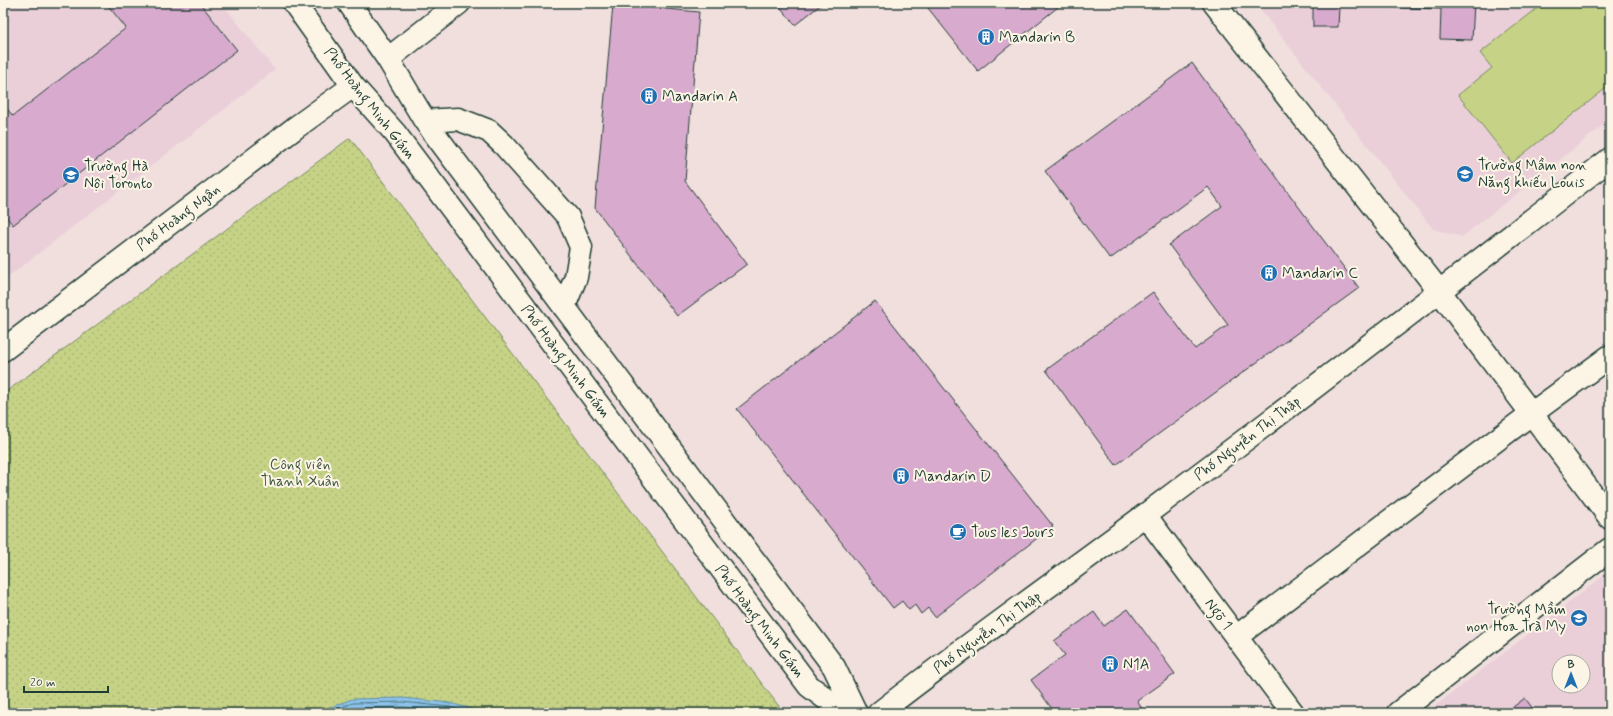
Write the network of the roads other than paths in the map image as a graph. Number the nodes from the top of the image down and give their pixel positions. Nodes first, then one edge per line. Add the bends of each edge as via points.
1 (294, 3) edge
2 (349, 3) edge
3 (459, 3) edge
4 (1214, 3) edge
5 (388, 59) junction
6 (353, 86) junction
7 (425, 121) junction
8 (1610, 158) edge
9 (1440, 292) junction
10 (564, 307) junction
11 (3, 350) edge
12 (1610, 356) edge
13 (1531, 414) junction
14 (1145, 515) junction
15 (1610, 518) edge
16 (1610, 549) edge
17 (1236, 637) junction
18 (845, 713) edge
19 (856, 713) edge
20 (879, 713) edge
21 (1293, 713) edge
22 (1398, 713) edge

1 - 6 street, Phố Hoàng Minh Giám
2 - 5 street, Phố Hoàng Minh Giám
3 - 5 street
4 - 9 street
5 - 7 street, Phố Hoàng Minh Giám
6 - 11 street, Phố Hoàng Ngân
6 - 18 street, Phố Hoàng Minh Giám via 400,140 809,686
7 - 10 street, Phố Hoàng Minh Giám
7 - 10 street via 458,119 489,131 568,217 581,247 576,277
8 - 9 street, Phố Nguyễn Thị Thập
9 - 13 street
9 - 14 street, Phố Nguyễn Thị Thập
10 - 19 street, Phố Hoàng Minh Giám via 834,667
12 - 13 street
13 - 15 street
13 - 17 street
14 - 17 street, Ngõ 1
14 - 20 street, Phố Nguyễn Thị Thập
16 - 22 street
17 - 21 street, Ngõ 1

